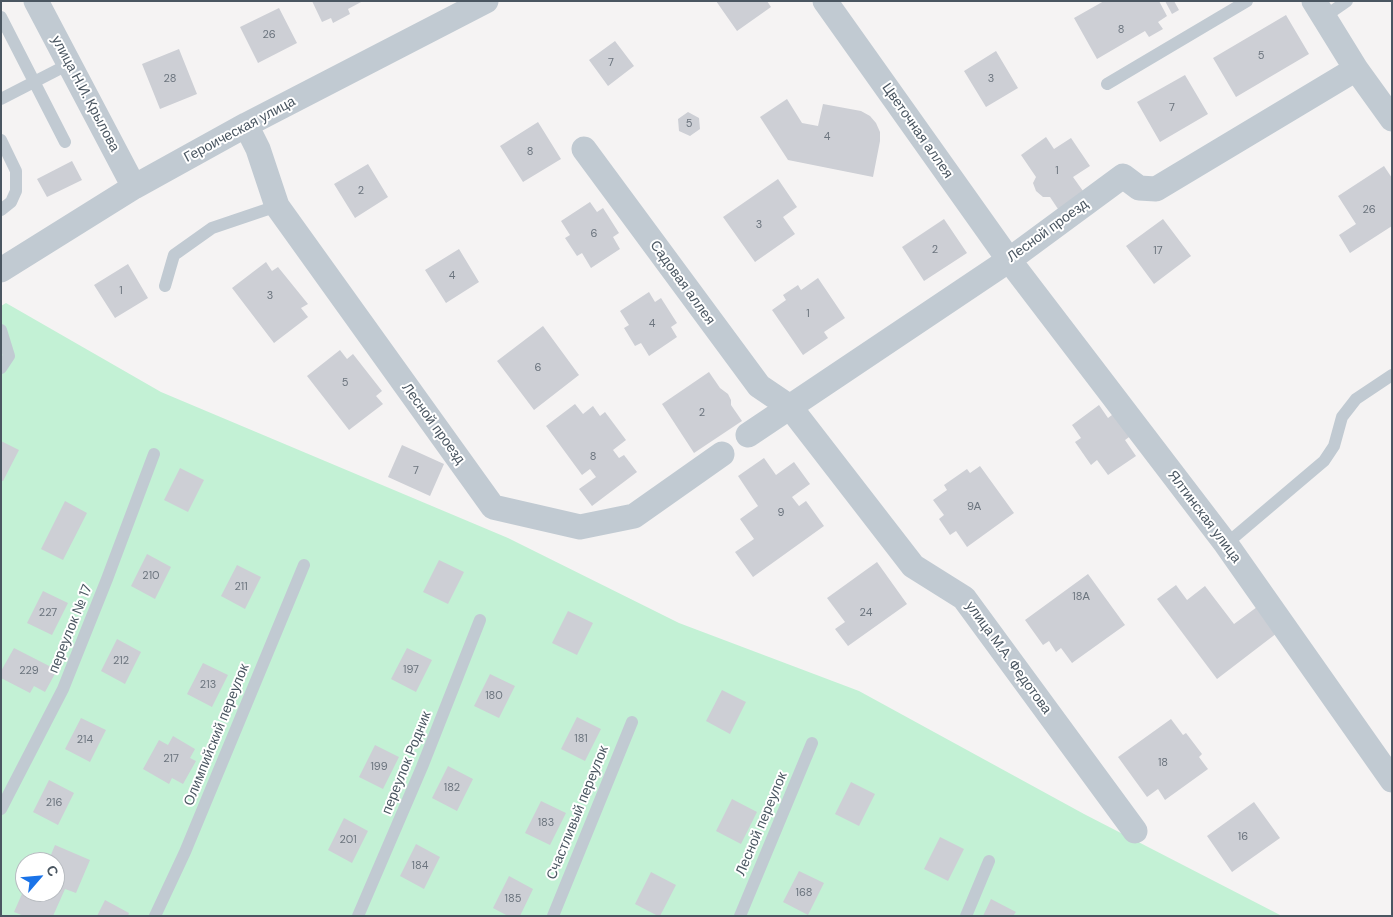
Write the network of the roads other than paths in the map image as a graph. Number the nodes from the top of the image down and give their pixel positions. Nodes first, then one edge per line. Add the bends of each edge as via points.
1 (36, 1) edge
2 (486, 1) edge
3 (825, 1) edge
4 (1247, 1) edge
5 (1303, 1) edge
6 (1347, 1) edge
7 (1319, 9) edge
8 (1, 17) edge
9 (69, 64) junction
10 (1356, 69) junction
11 (35, 82) junction
12 (1107, 84) dead end
13 (1, 99) edge
14 (1392, 119) edge
15 (246, 125) junction
16 (1, 140) edge
17 (65, 142) dead end
18 (584, 149) dead end
19 (134, 187) junction
20 (277, 206) junction
21 (1, 210) edge
22 (1009, 260) junction
23 (1, 270) edge
24 (166, 286) dead end
25 (1, 330) edge
26 (1, 368) edge
27 (1392, 375) edge
28 (790, 407) junction
29 (748, 435) dead end
30 (154, 454) dead end
31 (722, 454) dead end
32 (1226, 544) junction
33 (304, 565) dead end
34 (480, 620) dead end
35 (632, 722) dead end
36 (812, 744) dead end
37 (1392, 780) edge
38 (1, 809) edge
39 (1135, 831) dead end
40 (989, 861) dead end
41 (155, 916) edge
42 (358, 916) edge
43 (553, 916) edge
44 (740, 916) edge
45 (966, 916) edge

1 - 9 street, улица Н.И. Крылова
2 - 15 street, Героическая улица
3 - 22 street, Цветочная аллея
4 - 12 lane
5 - 7 lane
6 - 7 lane
7 - 10 street
8 - 11 lane
9 - 11 lane
9 - 19 street, улица Н.И. Крылова
10 - 14 street
10 - 22 street, Лесной проезд via 1156,189 1139,188 1123,176
11 - 13 lane
11 - 17 lane
15 - 19 street, Героическая улица
15 - 20 street, Лесной проезд via 258,148
16 - 21 lane via 16,171 16,191 11,202
18 - 28 street, Садовая аллея via 759,386
19 - 23 street, Героическая улица
20 - 24 lane via 212,228 174,255
20 - 31 street, Лесной проезд via 493,507 580,527 634,516
22 - 28 street, Лесной проезд
22 - 32 street, Ялтинская улица
25 - 26 lane via 8,356
27 - 32 lane via 1356,399 1342,417 1334,446 1324,461
28 - 29 street, Лесной проезд
28 - 39 street, улица М.А. Федотова via 913,566 964,598
30 - 38 lane, переулок № 17 via 63,689
32 - 37 street, Ялтинская улица
33 - 41 lane, Олимпийский переулок via 185,852
34 - 42 lane, переулок Родник via 422,768
35 - 43 lane, Счастливый переулок
36 - 44 lane, Лесной переулок
40 - 45 lane

